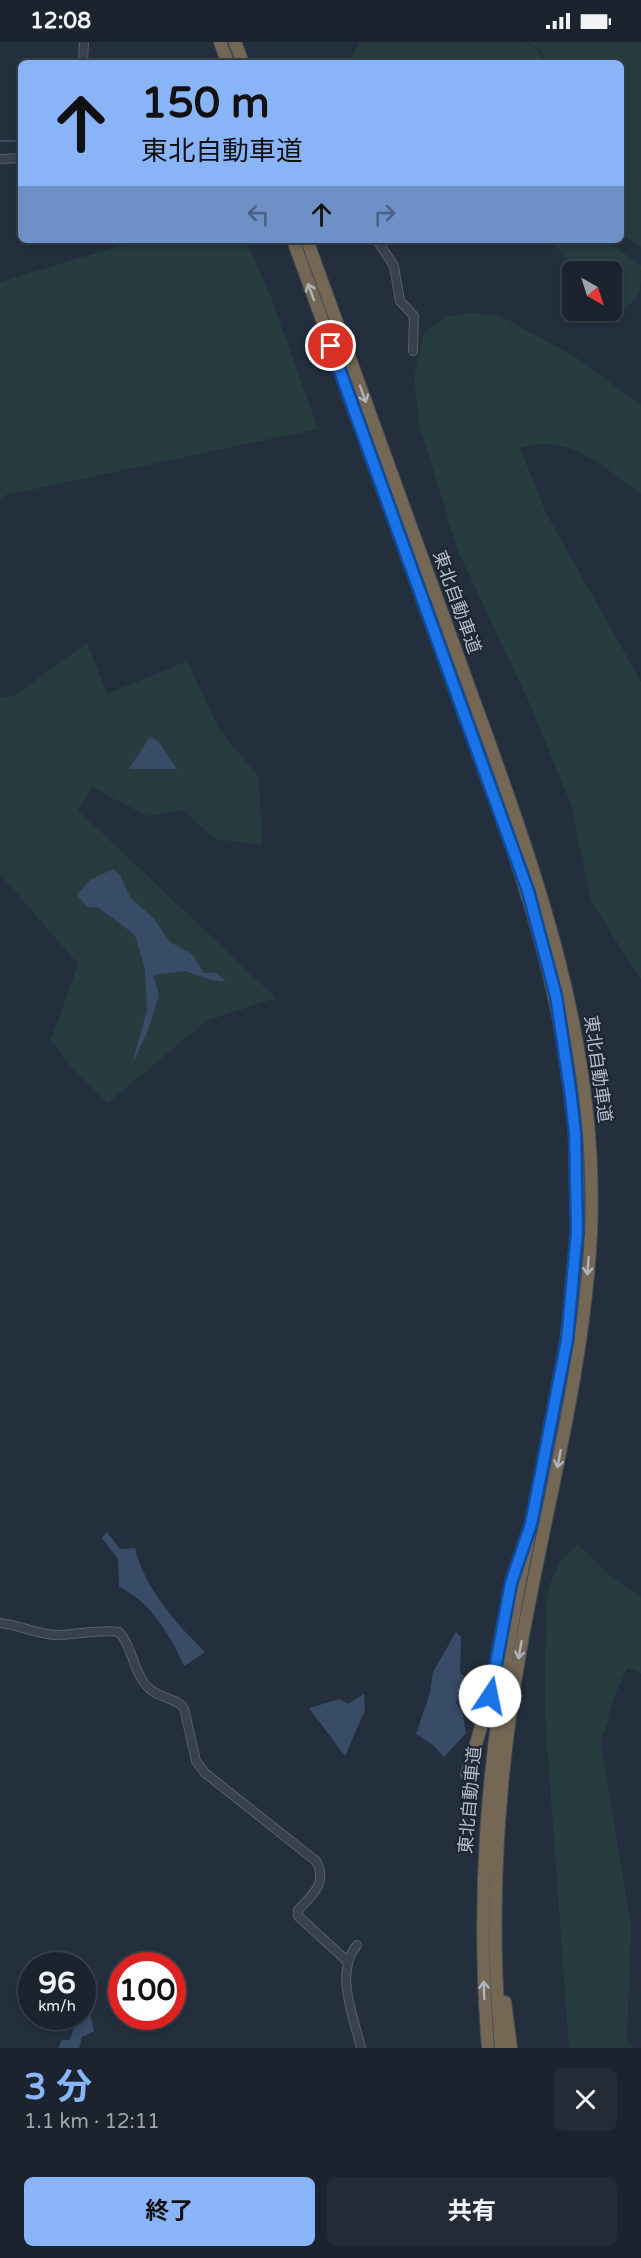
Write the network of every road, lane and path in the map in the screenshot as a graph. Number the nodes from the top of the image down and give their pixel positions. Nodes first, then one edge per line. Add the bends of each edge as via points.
1 (84, 42) edge
2 (220, 42) edge
3 (235, 42) edge
4 (83, 60) edge
5 (227, 60) edge
6 (242, 60) edge
7 (18, 158) edge
8 (0, 159) edge
9 (293, 243) edge
10 (308, 243) edge
11 (379, 243) edge
12 (413, 351) dead end
13 (531, 1524) junction
14 (0, 1623) edge
15 (467, 1774) dead end
16 (495, 1903) junction
17 (357, 1945) dead end
18 (347, 1961) junction
19 (361, 2048) edge
20 (488, 2048) edge
21 (501, 2048) edge
22 (511, 2048) edge

1 - 4 street
2 - 5 highway
3 - 6 highway
7 - 8 street
13 -> 9 highway, 東北自動車道 via 567,1340 577,1232 575,1133 556,996 513,847
10 -> 16 highway, 東北自動車道 via 532,864 569,994 584,1087 591,1194 583,1321 520,1649 500,1794
11 - 12 street via 394,266 400,301 414,316
13 - 15 highway via 511,1583 490,1696
20 -> 13 highway, 東北自動車道 via 482,1903 488,1778
14 - 18 street via 57,1635 89,1630 119,1632 151,1691 184,1708 196,1761 205,1773 316,1861 322,1871 321,1881 298,1910 298,1916
16 - 21 highway, 東北自動車道
16 - 22 highway
17 - 18 street
18 - 19 street via 346,1983

